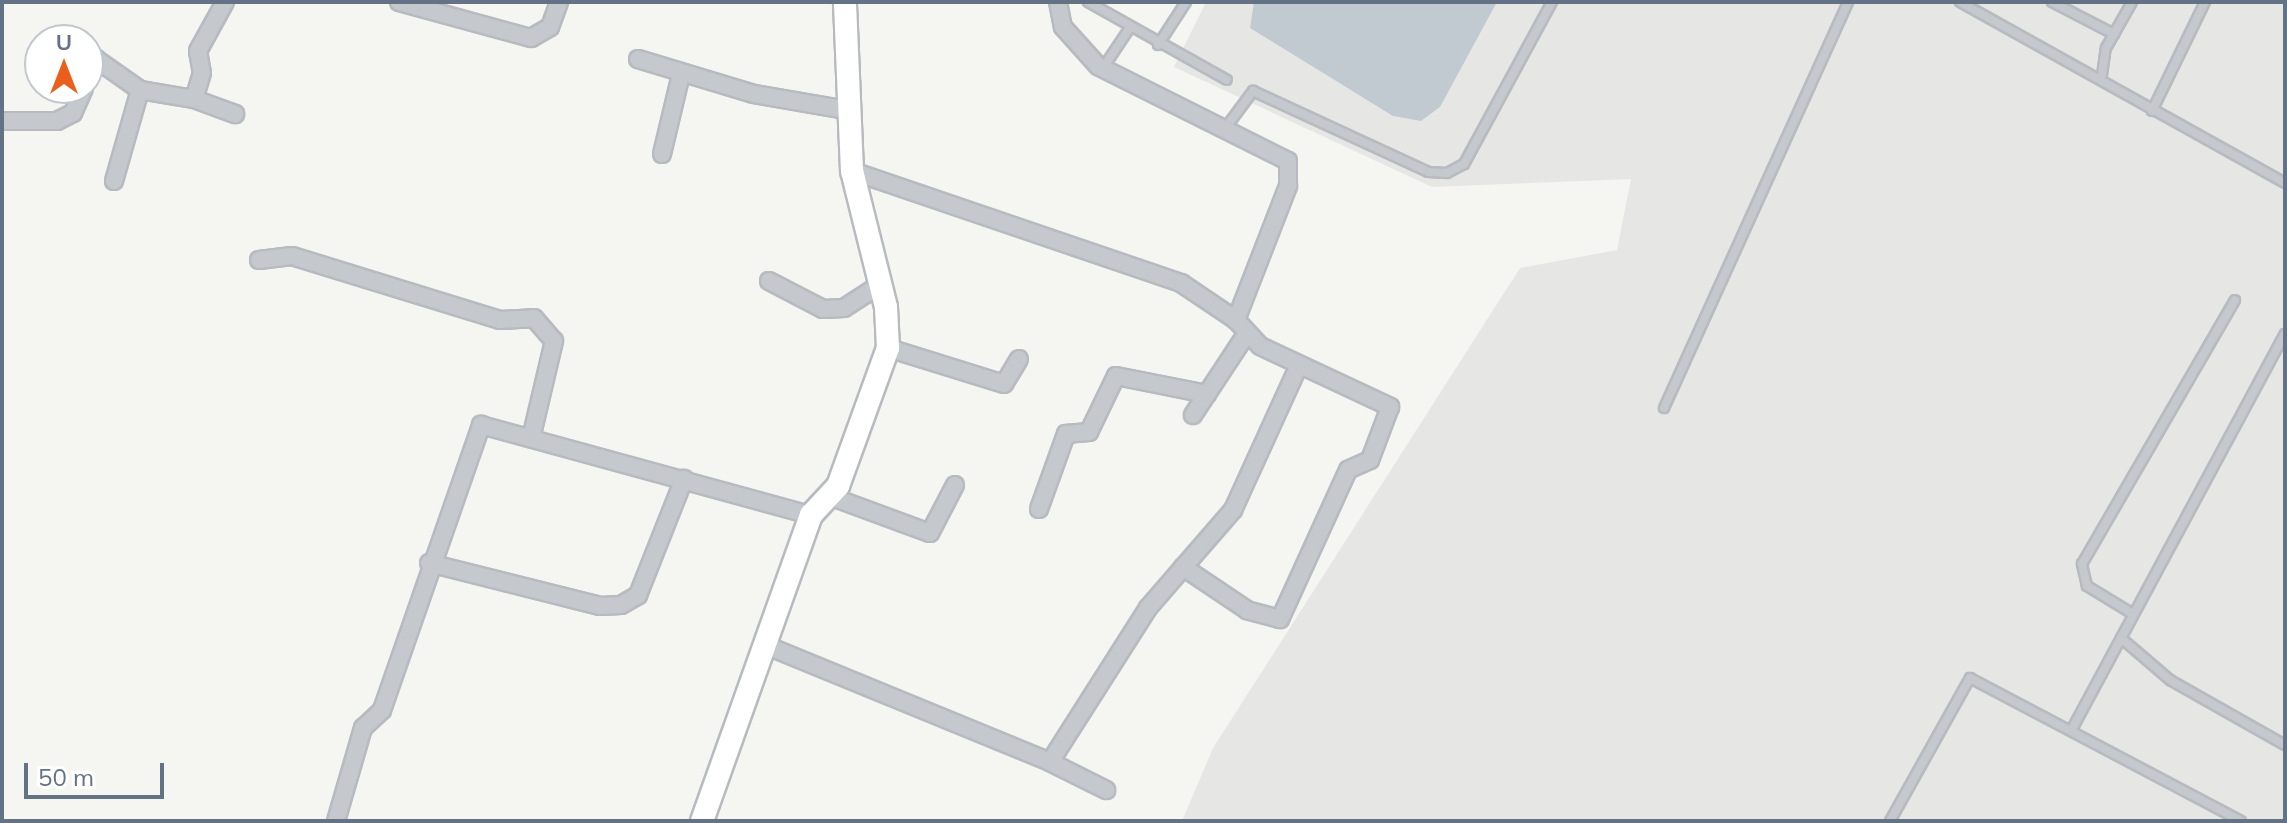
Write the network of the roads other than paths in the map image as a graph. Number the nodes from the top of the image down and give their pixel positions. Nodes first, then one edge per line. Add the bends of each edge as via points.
1 (225, 2) edge
2 (399, 2) edge
3 (559, 2) edge
4 (845, 2) edge
5 (1058, 2) edge
6 (1088, 2) edge
7 (1186, 2) edge
8 (1552, 2) edge
9 (1848, 2) edge
10 (1960, 2) edge
11 (2052, 2) edge
12 (2132, 2) edge
13 (2205, 2) edge
14 (1129, 29) junction
15 (2114, 34) junction
16 (1158, 45) junction
17 (638, 59) dead end
18 (104, 65) edge
19 (1102, 69) junction
20 (681, 74) junction
21 (2102, 75) junction
22 (1227, 80) dead end
23 (140, 90) junction
24 (194, 99) junction
25 (77, 104) edge
26 (847, 110) junction
27 (2152, 111) junction
28 (235, 114) dead end
29 (2, 121) edge
30 (1227, 126) junction
31 (662, 154) dead end
32 (852, 171) junction
33 (114, 181) dead end
34 (2285, 183) edge
35 (259, 260) dead end
36 (769, 281) dead end
37 (878, 286) junction
38 (2235, 300) dead end
39 (1236, 320) junction
40 (2285, 334) edge
41 (1245, 336) junction
42 (888, 348) junction
43 (1019, 359) dead end
44 (1299, 365) junction
45 (1207, 394) junction
46 (1664, 408) dead end
47 (1193, 415) dead end
48 (531, 438) junction
49 (684, 479) junction
50 (955, 485) dead end
51 (832, 497) junction
52 (1039, 509) dead end
53 (811, 515) junction
54 (429, 563) junction
55 (1183, 567) junction
56 (2133, 614) junction
57 (2121, 638) junction
58 (765, 645) junction
59 (2071, 731) junction
60 (2285, 745) edge
61 (1050, 762) junction
62 (1106, 790) dead end
63 (336, 821) edge
64 (702, 821) edge
65 (1890, 821) edge
66 (2241, 821) edge

1 - 24 street via 198,51 202,73
2 - 3 street via 531,38 550,27
4 - 26 street
5 - 19 street via 1063,27
6 - 14 lane
7 - 16 lane
8 - 30 lane via 1464,164 1447,173 1428,172 1253,91
9 - 46 lane
10 - 21 lane
11 - 15 lane
12 - 15 lane
13 - 27 lane
14 - 16 lane
14 - 19 lane
15 - 21 lane
16 - 22 lane
17 - 20 street
18 - 23 street
19 - 30 street
20 - 26 street
20 - 31 street
21 - 27 lane
23 - 24 street
23 - 33 street
24 - 28 street
25 - 29 street via 73,113 57,121
26 - 32 street
27 - 34 lane
30 - 39 street via 1290,165
32 - 37 street
32 - 39 street via 1181,283
35 - 48 street via 292,256 500,320 534,318 554,341
36 - 37 street via 823,309 844,308
37 - 42 street
38 - 56 lane via 2082,564 2087,586
39 - 41 street
40 - 56 lane
41 - 44 street
41 - 45 street
42 - 43 street via 1004,384
42 - 51 street
44 - 55 street via 1258,468
44 - 55 street via 1390,407 1370,460 1348,470 1286,613 1263,619
45 - 47 street
45 - 52 street via 1116,376 1089,432 1066,434
48 - 49 street
48 - 54 street via 481,425
49 - 53 street
49 - 54 street via 638,595 621,605 600,606
50 - 51 street via 930,533
51 - 53 street
53 - 58 street
54 - 63 street via 400,662 382,710 363,728
55 - 61 street via 1122,645
56 - 57 lane
57 - 59 lane
57 - 60 lane via 2170,680
58 - 61 street
58 - 64 street
59 - 65 lane via 1970,678
59 - 66 lane
61 - 62 street

